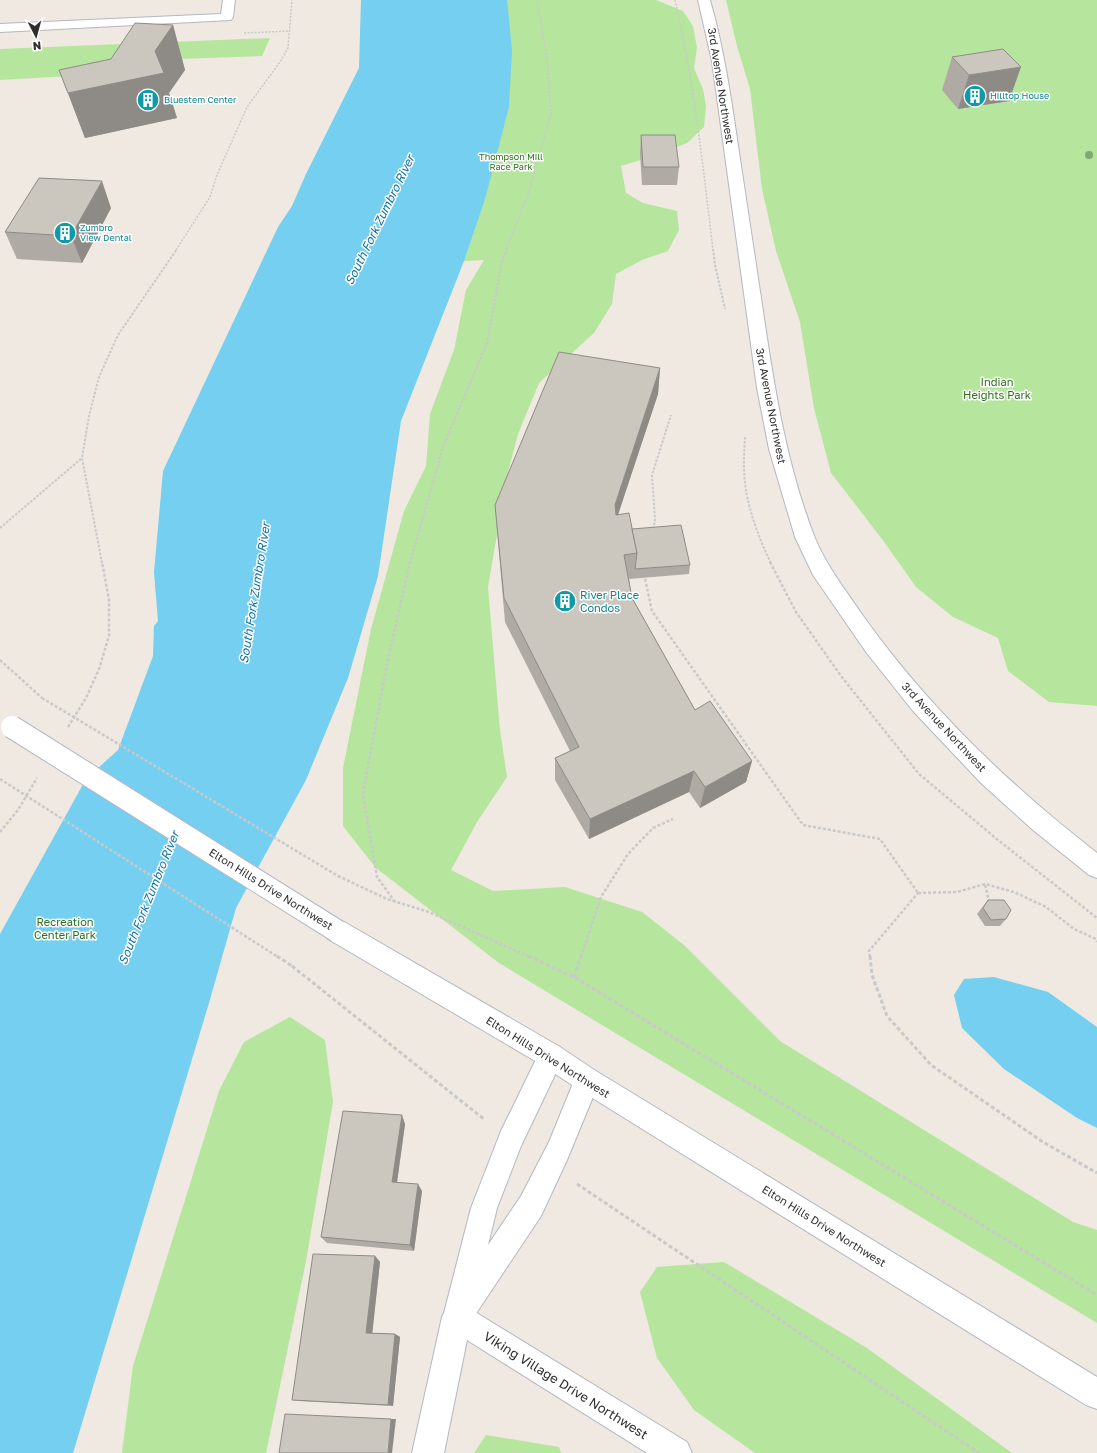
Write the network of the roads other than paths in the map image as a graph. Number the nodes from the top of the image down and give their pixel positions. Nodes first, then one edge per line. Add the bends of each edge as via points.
1 (229, 0) edge
2 (704, 0) edge
3 (0, 28) edge
4 (6, 724) edge
5 (1097, 867) edge
6 (551, 1056) junction
7 (587, 1080) junction
8 (457, 1317) junction
9 (1097, 1394) edge
10 (428, 1453) edge
11 (676, 1453) edge

1 - 3 lane via 227,17
2 - 5 main road, 3rd Avenue Northwest via 719,61 766,388 778,449 805,537 820,570 847,610 921,705 989,776 1041,823
4 - 6 main road, Elton Hills Drive Northwest, bridge via 337,931
6 - 7 main road, Elton Hills Drive Northwest
6 - 8 lane via 510,1140 484,1208
7 - 8 lane via 531,1206
7 - 9 main road, Elton Hills Drive Northwest
8 - 10 main road
8 - 11 main road, Viking Village Drive Northwest

